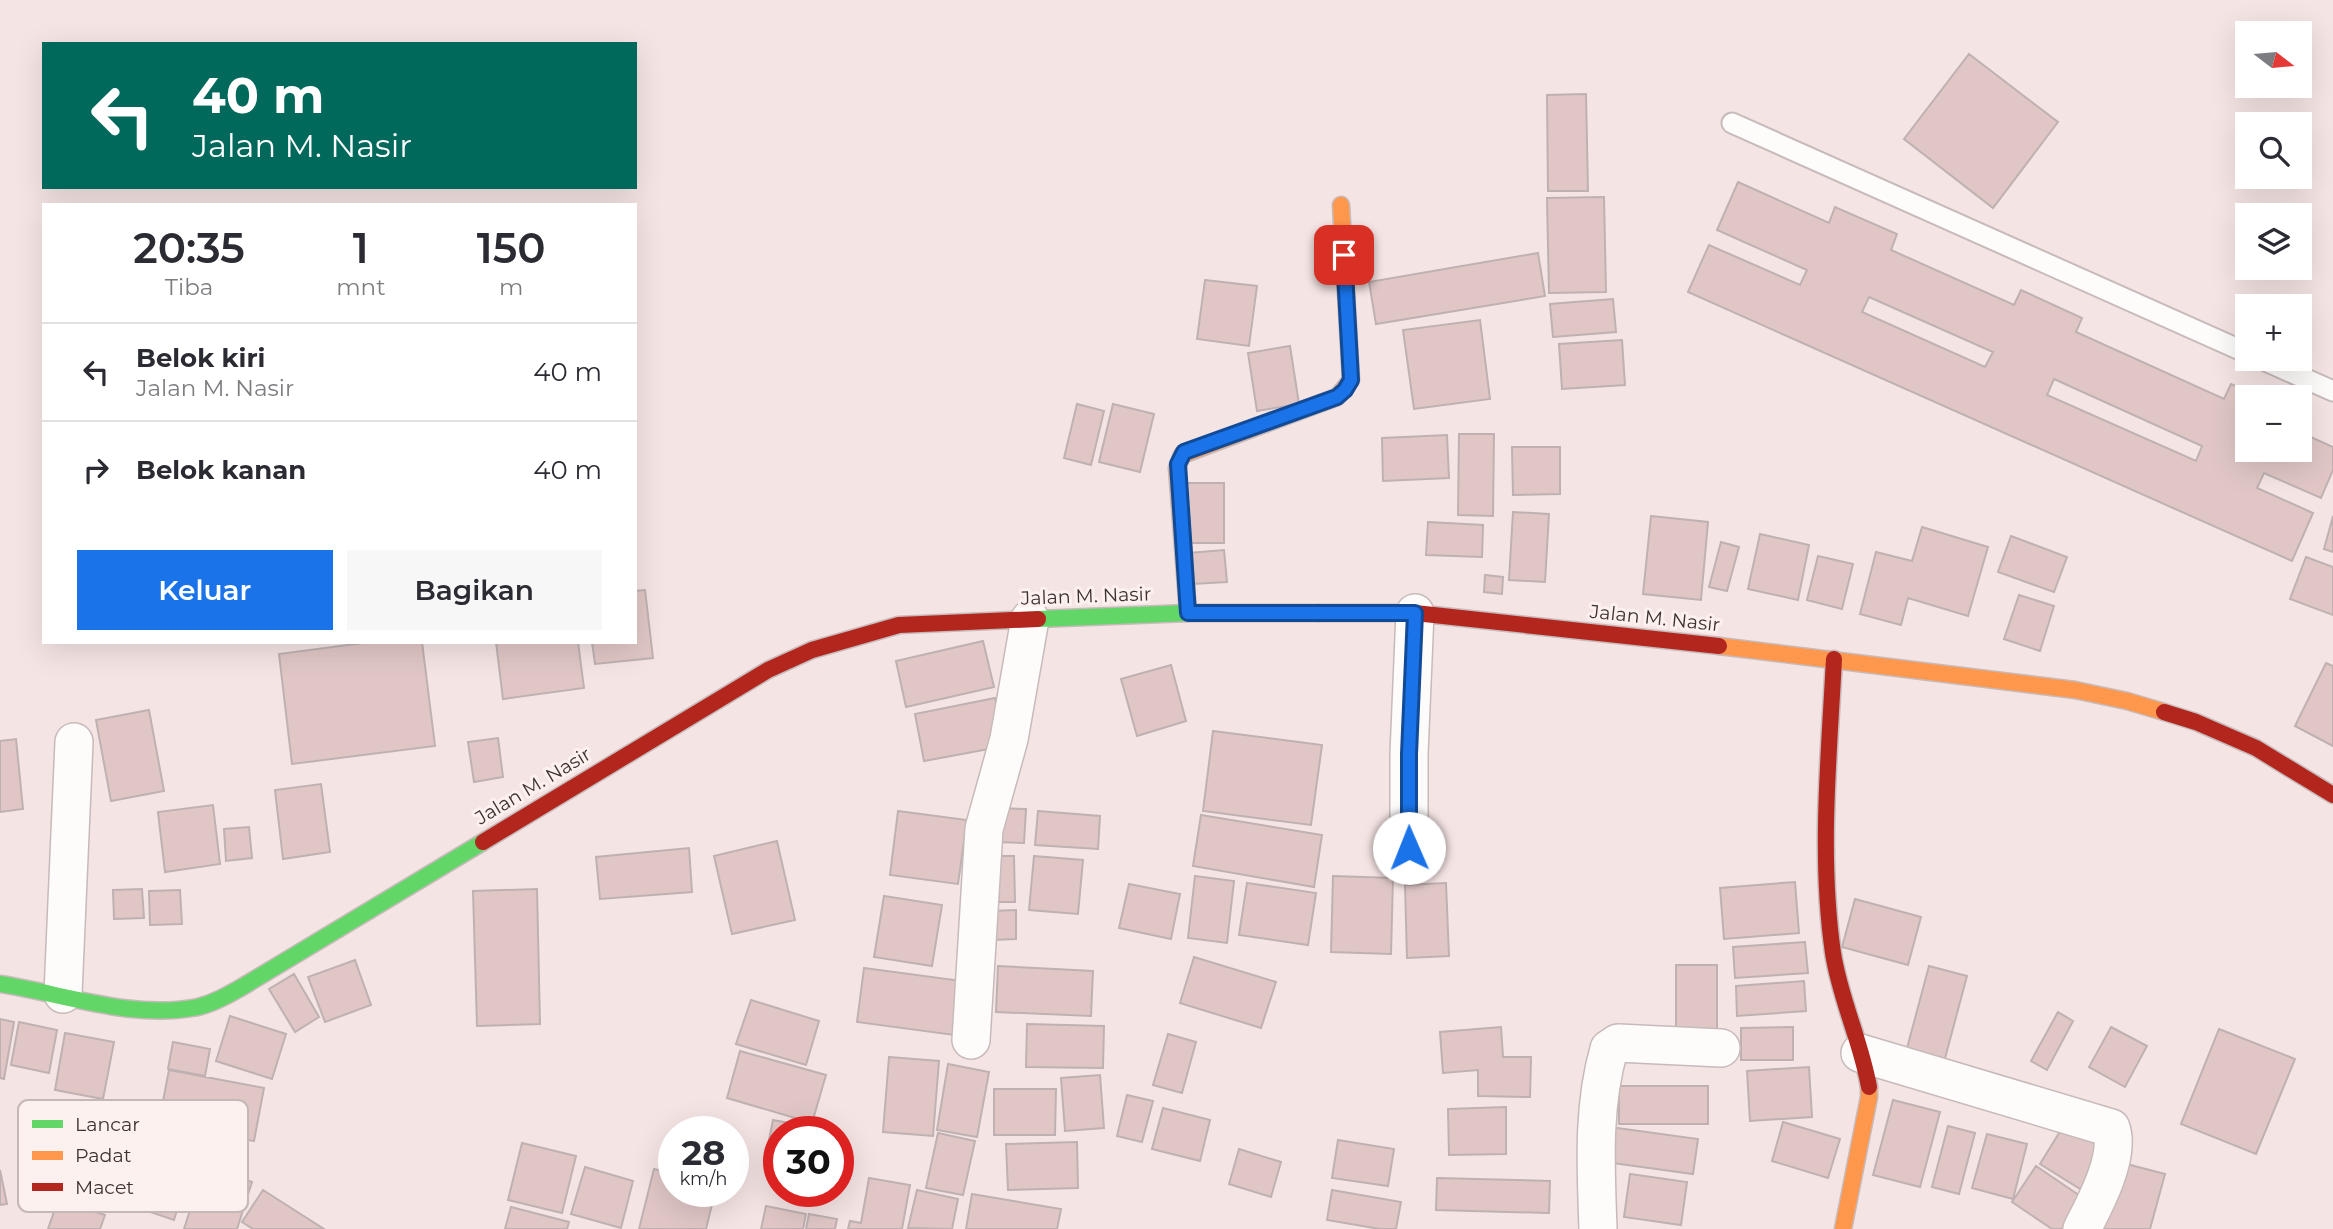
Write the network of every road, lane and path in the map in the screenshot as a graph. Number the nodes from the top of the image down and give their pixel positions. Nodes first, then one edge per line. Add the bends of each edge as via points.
1 (1732, 123) dead end
2 (1341, 205) dead end
3 (2235, 348) edge
4 (2288, 371) edge
5 (2333, 391) edge
6 (1188, 613) junction
7 (1415, 613) junction
8 (1030, 620) junction
9 (1834, 659) junction
10 (74, 742) dead end
11 (2333, 796) edge
12 (1409, 848) dead end
13 (0, 984) edge
14 (63, 994) junction
15 (971, 1040) dead end
16 (1721, 1048) dead end
17 (1860, 1053) junction
18 (1598, 1229) edge
19 (1843, 1229) edge
20 (2082, 1229) edge

1 - 3 lane
2 - 6 street via 1351,380 1337,397 1182,454 1177,468
4 - 5 lane
6 - 7 street, Jalan M. Nasir
6 - 8 street, Jalan M. Nasir
7 - 9 street, Jalan M. Nasir
7 - 12 street
8 - 14 street, Jalan M. Nasir via 900,625 812,650 768,670 268,971 198,1007 139,1008
8 - 15 street via 1009,739 984,829
9 - 11 street, Jalan M. Nasir via 2075,690 2166,711 2256,748
9 - 17 street via 1825,862 1839,986
10 - 14 street
13 - 14 street, Jalan M. Nasir
16 - 18 street via 1618,1043 1609,1049 1595,1137
17 - 19 street via 1869,1097
17 - 20 street via 2111,1128 2114,1138 2104,1186

